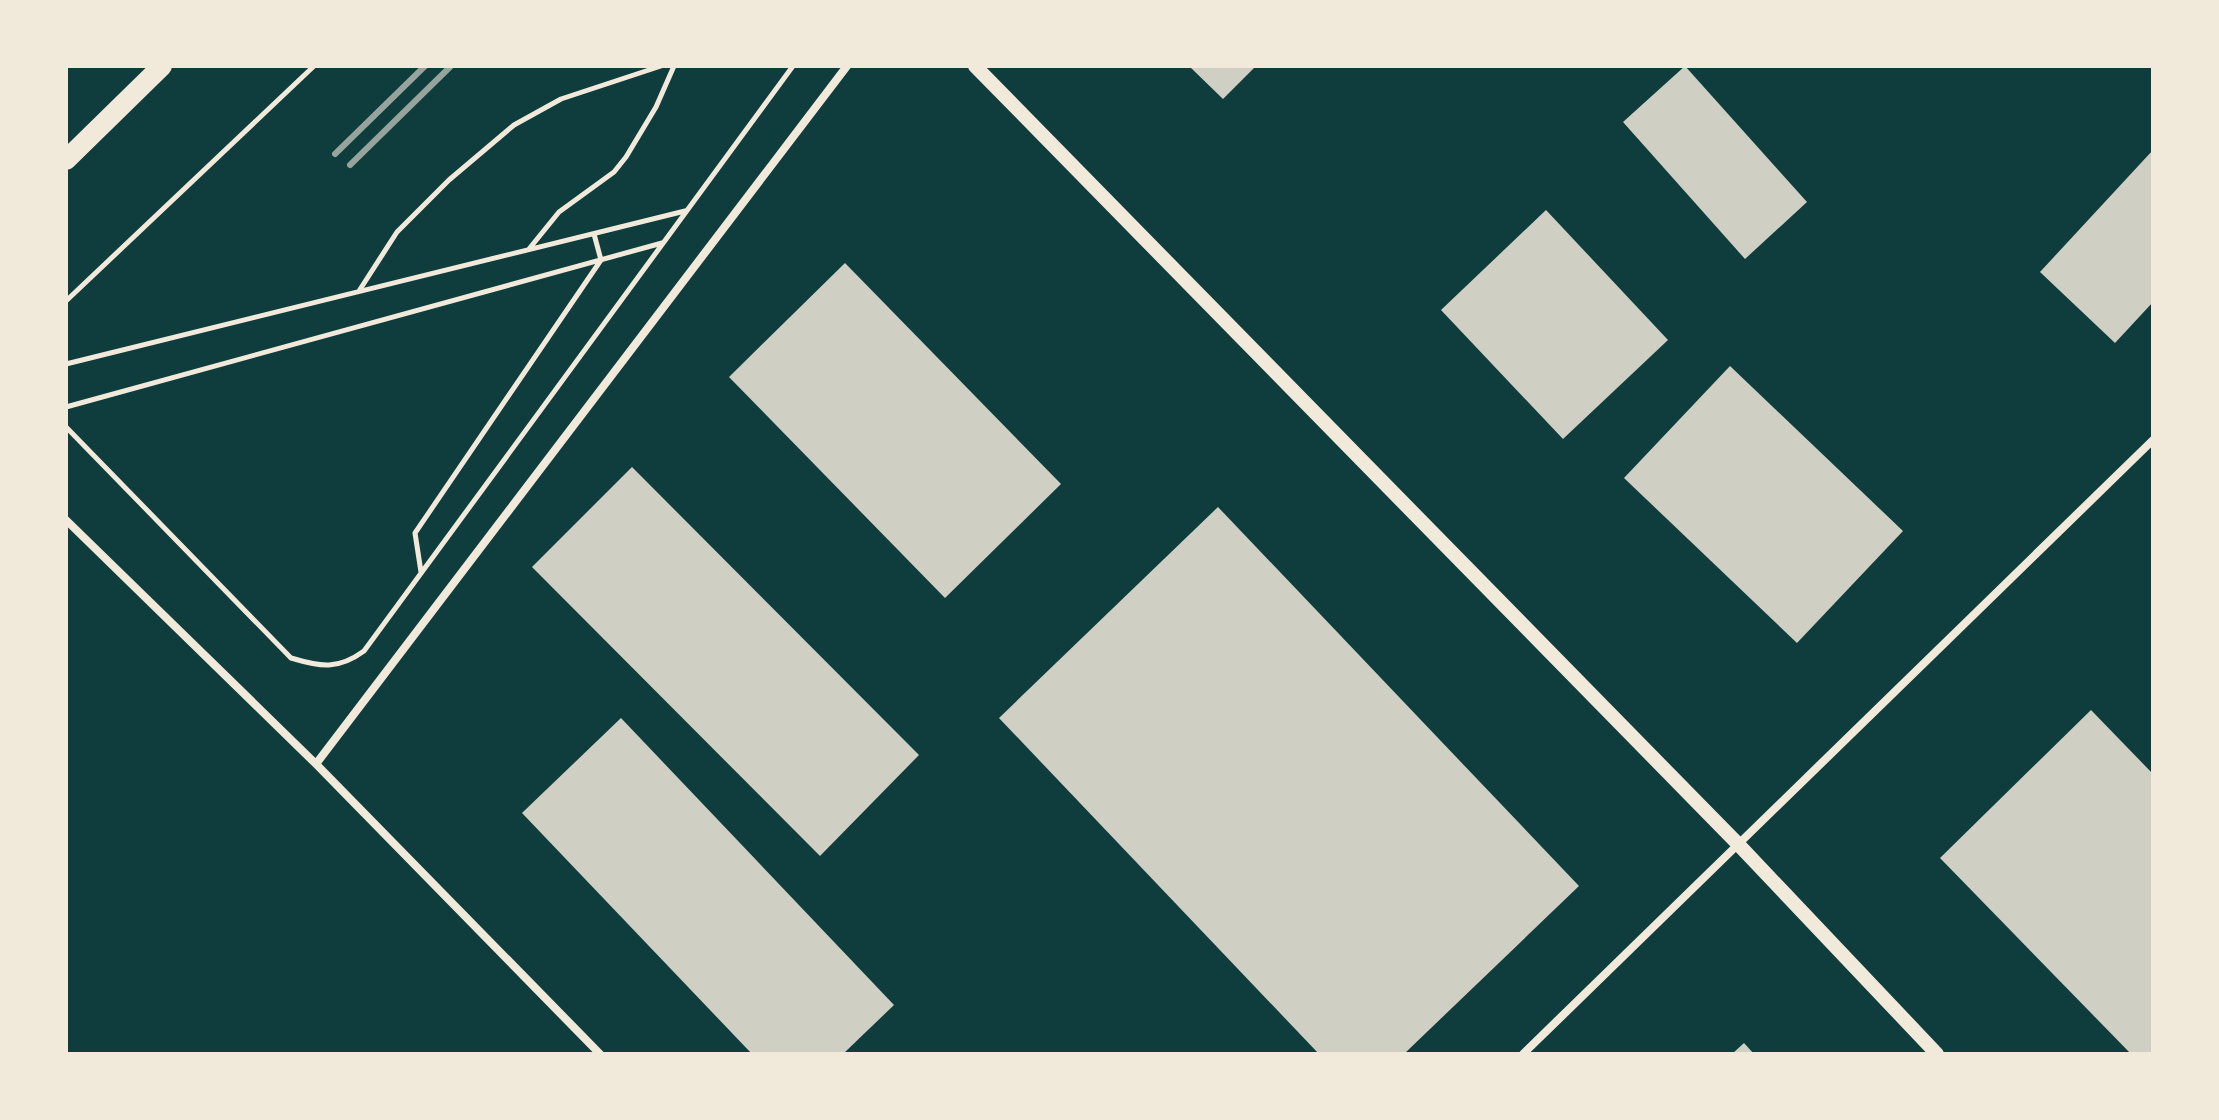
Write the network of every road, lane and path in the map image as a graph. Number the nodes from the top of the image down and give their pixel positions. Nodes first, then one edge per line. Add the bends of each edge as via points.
1 (162, 66) edge
2 (314, 66) edge
3 (661, 66) edge
4 (674, 66) edge
5 (793, 66) edge
6 (847, 66) edge
7 (975, 66) edge
8 (66, 160) edge
9 (686, 211) junction
10 (594, 234) junction
11 (662, 243) junction
12 (528, 250) junction
13 (601, 260) junction
14 (359, 292) junction
15 (66, 301) edge
16 (66, 364) edge
17 (66, 407) edge
18 (66, 427) edge
19 (2153, 440) edge
20 (66, 520) edge
21 (421, 573) junction
22 (316, 764) junction
23 (1738, 844) junction
24 (600, 1054) edge
25 (1523, 1054) edge
26 (1937, 1054) edge

1 - 8 main road
2 - 15 path
3 - 14 path via 561,99 514,125 397,232
4 - 12 path via 626,157 559,212
5 - 9 path
6 - 22 street
7 - 23 street
9 - 10 path
9 - 11 path
10 - 12 path
10 - 13 path
11 - 13 path
11 - 21 path
12 - 14 path
13 - 17 path
13 - 21 path via 415,533
14 - 16 path
18 - 21 path via 291,658 321,667 345,665 364,651
19 - 23 street
20 - 22 street
22 - 24 street
23 - 25 street
23 - 26 street

